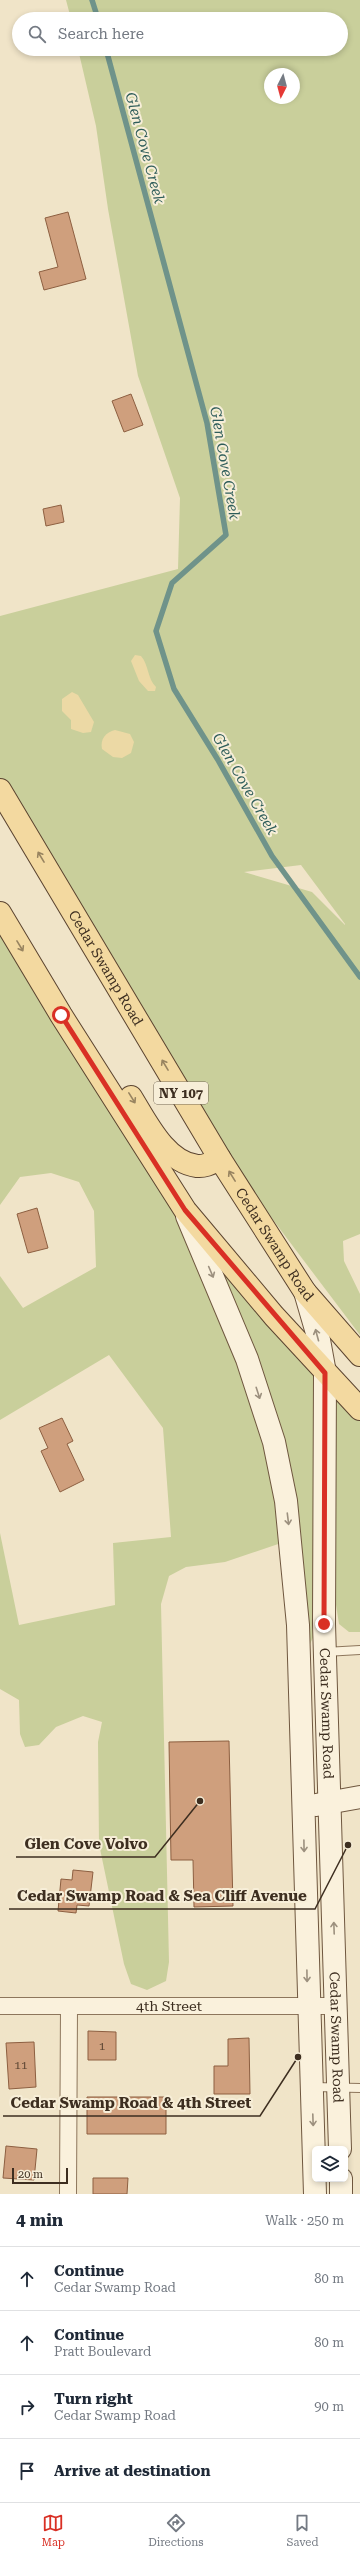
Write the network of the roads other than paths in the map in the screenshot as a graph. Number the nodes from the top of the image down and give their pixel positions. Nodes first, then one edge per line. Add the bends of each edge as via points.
1 (0, 790) edge
2 (0, 913) edge
3 (47, 991) junction
4 (220, 1159) junction
5 (185, 1210) junction
6 (305, 1292) junction
7 (360, 1355) edge
8 (325, 1373) junction
9 (360, 1409) edge
10 (360, 1650) edge
11 (325, 1652) junction
12 (299, 1662) junction
13 (329, 1778) junction
14 (360, 1797) edge
15 (330, 1802) junction
16 (303, 1807) junction
17 (0, 2006) edge
18 (308, 2006) junction
19 (337, 2006) junction
20 (68, 2007) junction
21 (311, 2088) junction
22 (350, 2088) edge
23 (340, 2146) edge
24 (341, 2182) edge
25 (68, 2194) edge
26 (315, 2194) edge
27 (342, 2194) edge

4 -> 1 main road, Cedar Swamp Road / NY 107
2 -> 3 main road, Cedar Swamp Road
3 -> 4 main road via 88,1032 169,1153 197,1166
3 - 5 main road, Cedar Swamp Road
6 -> 4 main road, Cedar Swamp Road / NY 107
5 - 8 main road
5 -> 12 main road, Cedar Swamp Road via 247,1359 274,1442 286,1501 293,1561
6 - 7 main road, NY 107
8 -> 6 main road, Cedar Swamp Road via 319,1340
8 - 9 main road
8 - 11 main road, Cedar Swamp Road
10 - 11 lane
11 - 13 main road, Cedar Swamp Road
12 - 13 main road via 310,1670 313,1679 316,1769
12 - 16 main road, Cedar Swamp Road
13 - 15 main road, Cedar Swamp Road
14 - 15 main road
15 - 16 main road
19 -> 15 main road, Cedar Swamp Road
16 -> 18 main road, Cedar Swamp Road
17 - 20 street, 4th Street
18 - 19 street, 4th Street
18 - 20 street, 4th Street
18 - 21 main road, Cedar Swamp Road
19 - 22 main road, Cedar Swamp Road
20 - 25 street
21 - 22 lane
21 -> 26 main road, Cedar Swamp Road
22 - 23 main road, Cedar Swamp Road
24 - 27 main road

